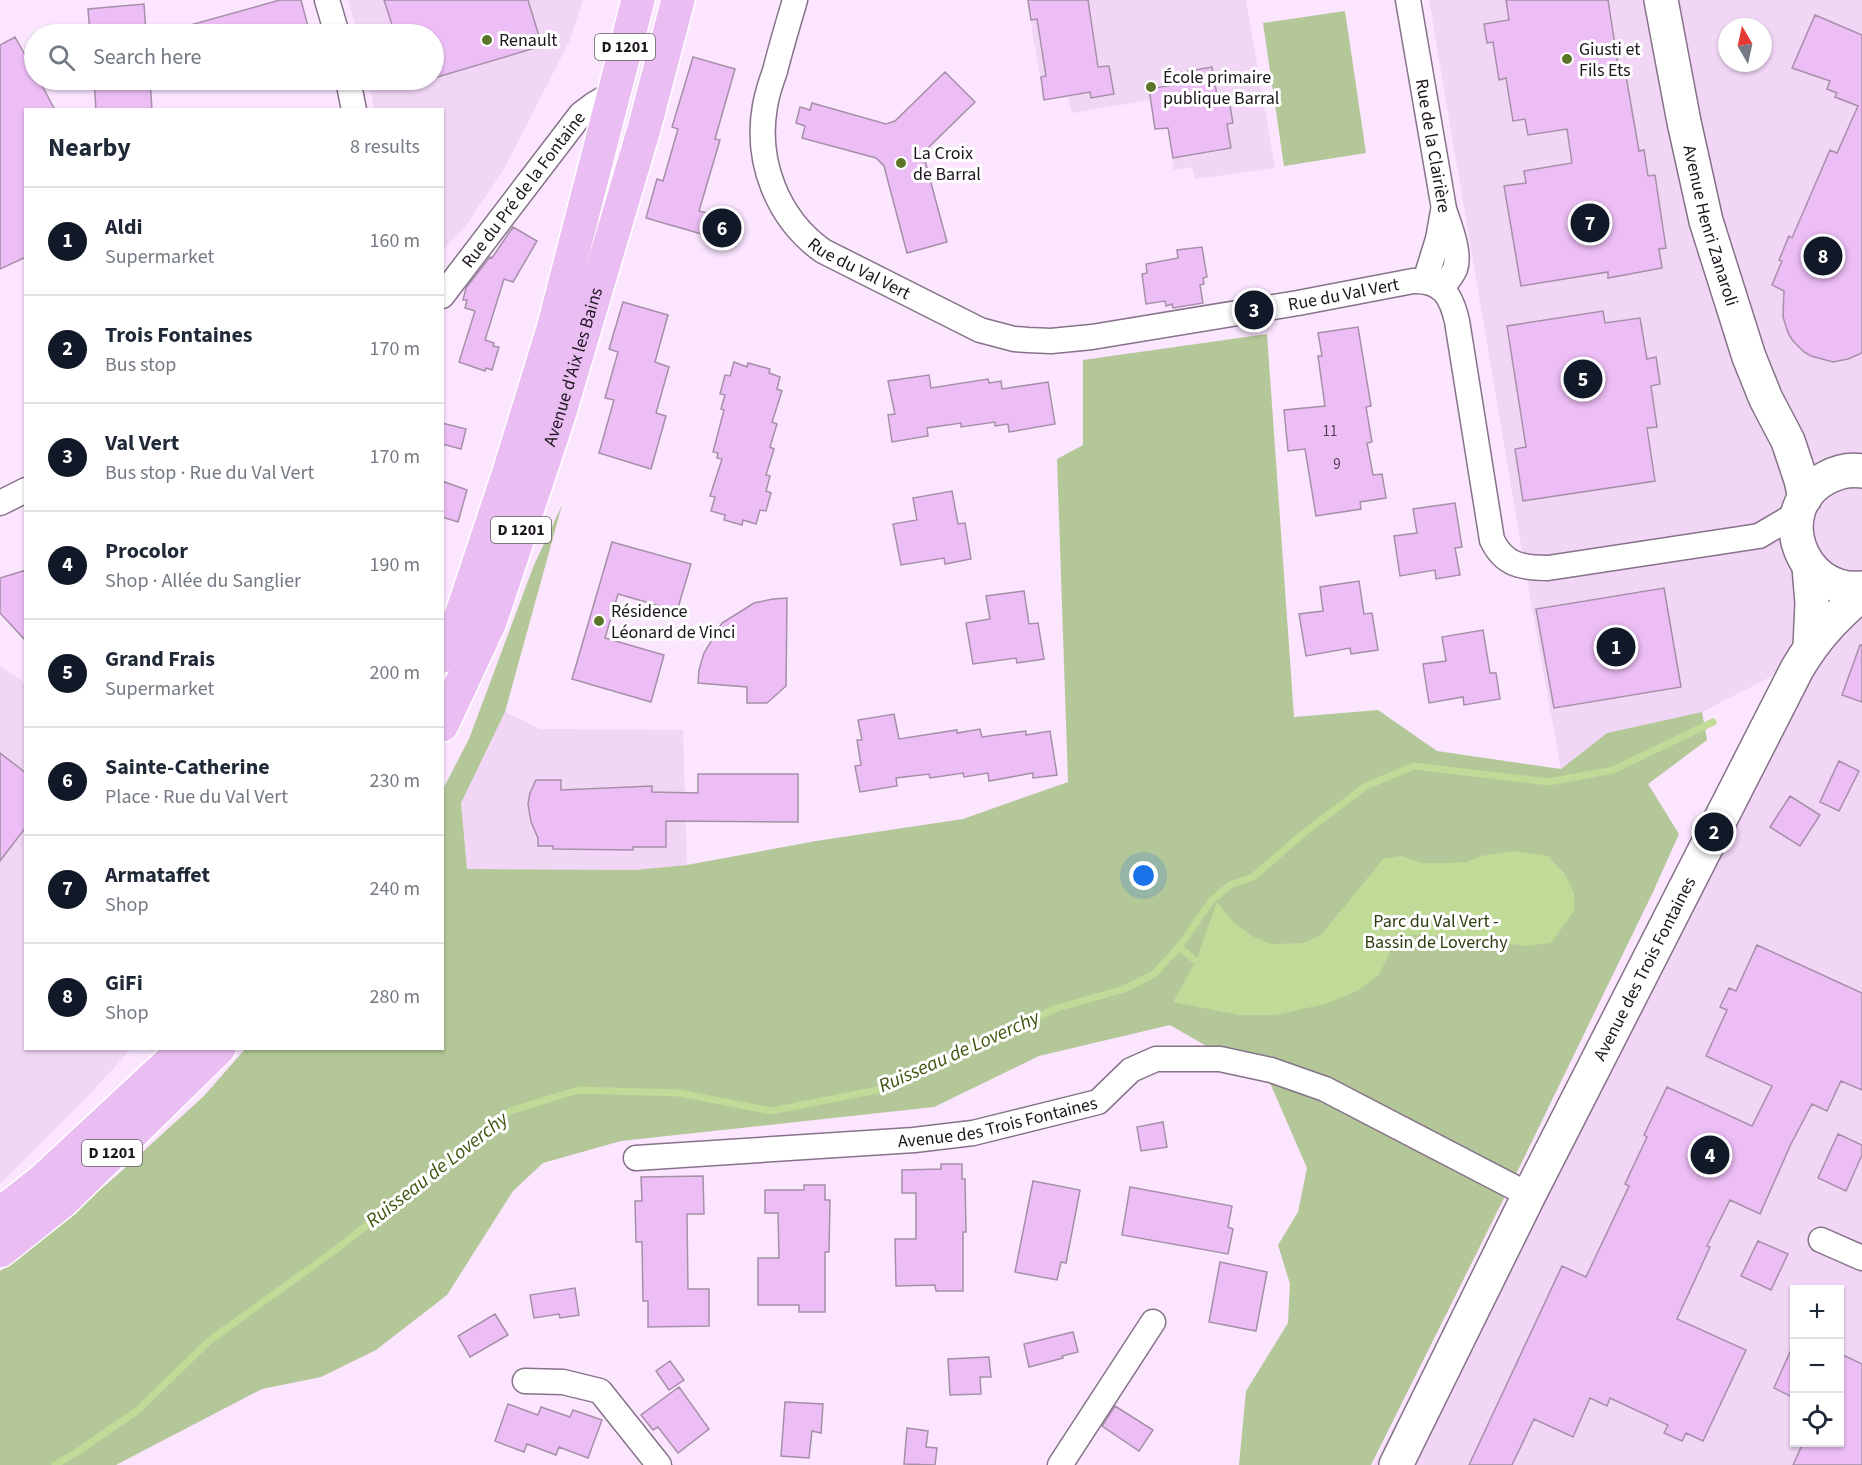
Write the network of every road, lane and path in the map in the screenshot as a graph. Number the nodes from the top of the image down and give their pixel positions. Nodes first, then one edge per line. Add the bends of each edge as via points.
1 (327, 0) edge
2 (638, 0) edge
3 (678, 0) edge
4 (795, 0) edge
5 (1408, 0) edge
6 (1661, 0) edge
7 (334, 24) edge
8 (350, 90) edge
9 (612, 94) junction
10 (354, 108) edge
11 (1433, 285) junction
12 (444, 293) edge
13 (1788, 441) junction
14 (1854, 471) edge
15 (24, 491) edge
16 (0, 503) edge
17 (1802, 506) junction
18 (1759, 536) junction
19 (1804, 558) junction
20 (1862, 588) edge
21 (1862, 594) edge
22 (1810, 647) junction
23 (444, 652) edge
24 (444, 721) edge
25 (182, 1050) edge
26 (217, 1050) edge
27 (636, 1158) dead end
28 (1529, 1195) junction
29 (0, 1214) edge
30 (1821, 1240) dead end
31 (0, 1251) edge
32 (1862, 1258) edge
33 (1153, 1322) dead end
34 (525, 1381) dead end
35 (659, 1465) edge
36 (1060, 1465) edge
37 (1396, 1465) edge

1 - 7 street
2 - 9 main road, Avenue d'Aix les Bains / D 1201
3 - 24 main road, Avenue d'Aix les Bains / D 1201 via 559,415 489,622
4 - 11 street, Rue du Val Vert via 762,126 766,168 783,209 808,241 823,251 980,330 1028,340 1092,337 1413,281
5 - 11 street, Rue de la Clairière via 1444,209
6 - 13 street, Avenue Henri Zanaroli via 1706,222 1749,357
8 - 10 street
9 - 12 street, Rue du Pré de la Fontaine via 581,114
9 - 23 main road, Avenue d'Aix les Bains / D 1201 via 553,329 462,613
11 - 18 street via 1453,304 1492,540 1506,559 1528,568 1548,568
13 - 14 street, Avenue Henri Zanaroli via 1822,464
13 - 17 street, Avenue Henri Zanaroli via 1801,480
14 - 17 street via 1822,480
15 - 16 street
17 - 18 street
17 - 19 street, Avenue Henri Zanaroli via 1796,531
18 - 19 street
19 - 20 street via 1822,578 1837,586
19 - 22 street, Avenue des Trois Fontaines via 1812,603
21 - 22 street, Avenue des Trois Fontaines via 1836,616
22 - 28 street, Avenue des Trois Fontaines
25 - 29 main road, D 1201 via 42,1181
26 - 31 main road, D 1201 via 63,1201
27 - 28 street, Avenue des Trois Fontaines via 973,1133 1098,1102 1131,1070 1156,1059 1220,1059 1271,1070 1325,1089
28 - 37 street, Avenue des Trois Fontaines
30 - 32 street
33 - 36 street
34 - 35 street via 563,1382 600,1391

